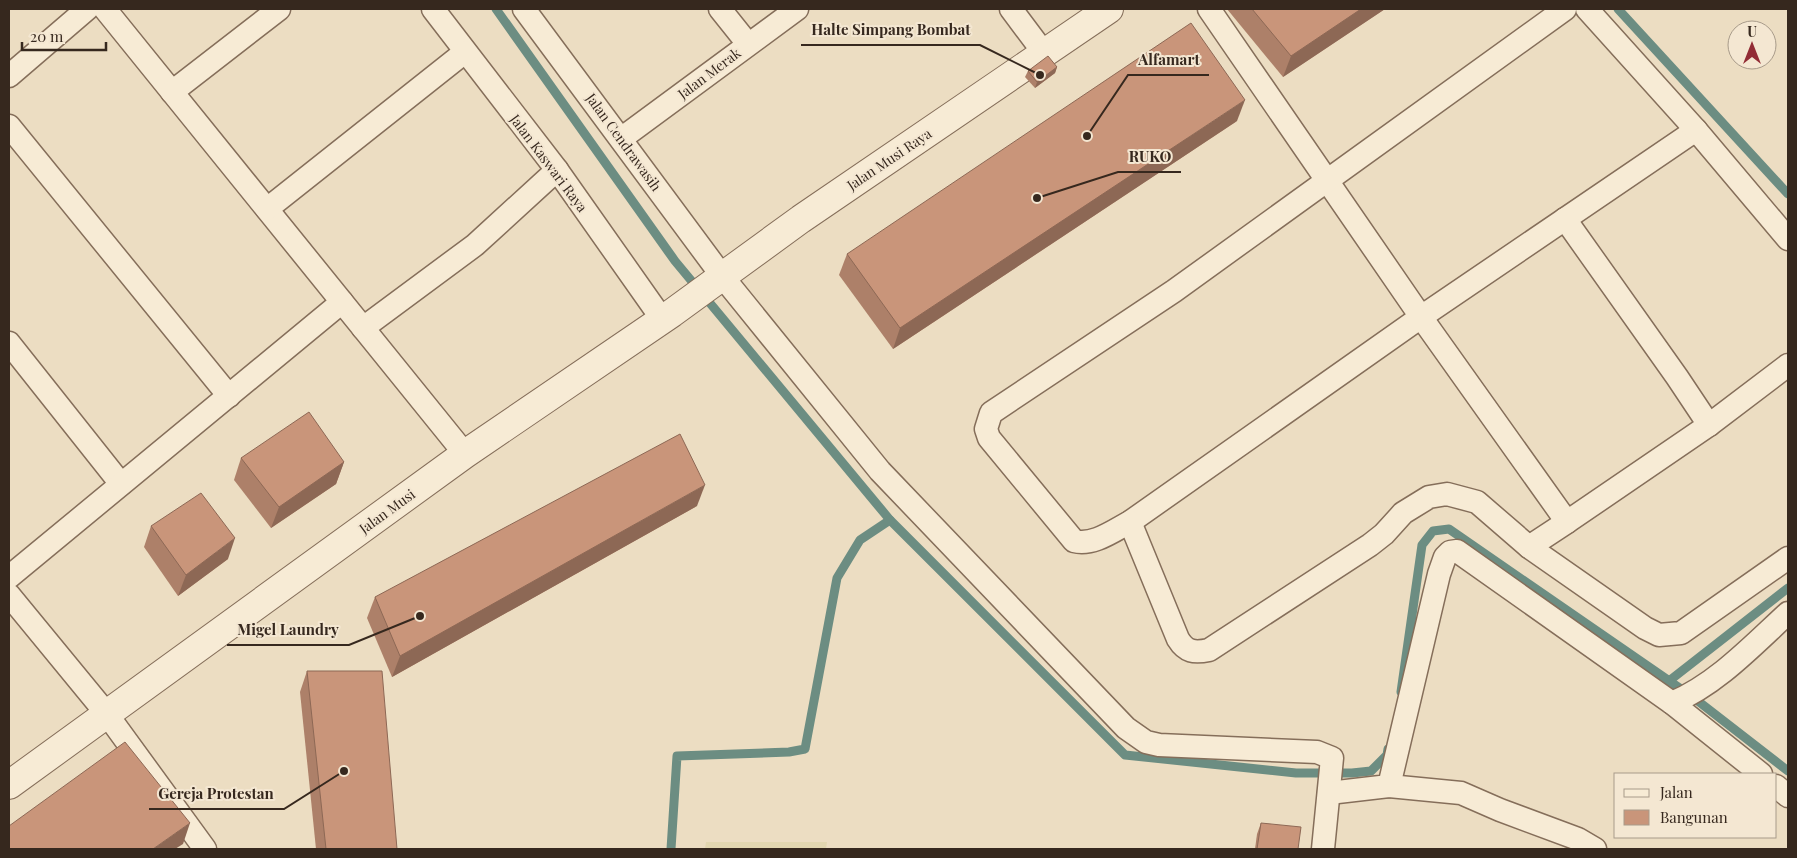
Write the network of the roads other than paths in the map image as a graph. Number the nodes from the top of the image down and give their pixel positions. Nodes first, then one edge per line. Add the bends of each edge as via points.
1 (87, 9) edge
2 (105, 9) edge
3 (279, 9) edge
4 (433, 9) edge
5 (524, 9) edge
6 (720, 9) edge
7 (797, 9) edge
8 (1011, 9) edge
9 (1109, 9) edge
10 (1209, 9) edge
11 (1565, 9) edge
12 (1587, 9) edge
13 (748, 44) junction
14 (465, 52) junction
15 (1044, 53) junction
16 (9, 76) edge
17 (172, 92) junction
18 (9, 126) edge
19 (1696, 130) junction
20 (622, 138) junction
21 (557, 170) junction
22 (1328, 180) junction
23 (267, 210) junction
24 (1565, 219) junction
25 (1788, 239) edge
26 (718, 279) junction
27 (342, 302) junction
28 (667, 316) junction
29 (1421, 317) junction
30 (363, 328) junction
31 (9, 343) edge
32 (1788, 365) edge
33 (229, 396) junction
34 (1709, 425) junction
35 (465, 454) junction
36 (121, 484) junction
37 (1130, 522) junction
38 (1567, 522) junction
39 (1530, 547) junction
40 (1788, 558) edge
41 (9, 576) edge
42 (9, 595) edge
43 (1788, 613) edge
44 (1677, 702) junction
45 (106, 713) junction
46 (1760, 773) edge
47 (9, 785) edge
48 (1389, 786) junction
49 (1777, 787) edge
50 (1330, 789) junction
51 (1788, 796) edge
52 (205, 849) edge
53 (1323, 849) edge
54 (1595, 849) edge

1 - 16 street
2 - 17 street
3 - 17 street
4 - 14 street, Jalan Kaswari Raya
5 - 20 street, Jalan Cendrawasih
6 - 13 street
7 - 13 street, Jalan Merak
8 - 15 street
9 - 15 street, Jalan Musi Raya
10 - 22 street
11 - 22 street
12 - 19 street
13 - 20 street, Jalan Merak
14 - 21 street, Jalan Kaswari Raya
14 - 23 street
15 - 26 street, Jalan Musi Raya
17 - 23 street
18 - 33 street
19 - 24 street
19 - 25 street
20 - 26 street, Jalan Cendrawasih
21 - 28 street, Jalan Kaswari Raya
21 - 30 street via 475,244
22 - 29 street
22 - 37 street via 1174,291 991,413 986,429 989,438 1074,541 1084,544
23 - 27 street
24 - 29 street
24 - 34 street
26 - 28 street, Jalan Musi Raya
26 - 50 street, Jalan Cendrawasih via 880,471 1134,735 1159,745 1328,755 1332,758
27 - 30 street
27 - 33 street
28 - 35 street, Jalan Musi
29 - 37 street
29 - 38 street
30 - 35 street
31 - 36 street
32 - 34 street
33 - 36 street
34 - 38 street
35 - 45 street, Jalan Musi
36 - 41 street
37 - 39 street via 1178,639 1184,648 1194,653 1209,650 1370,545 1403,513 1429,497 1447,494 1477,502
38 - 39 street
39 - 40 street via 1659,635 1681,633
42 - 45 street
43 - 44 street via 1733,663
44 - 46 street
44 - 48 street via 1460,552 1450,552 1444,557 1439,574
45 - 47 street
45 - 52 street
48 - 50 street
48 - 54 street via 1461,793 1578,839
49 - 51 street
50 - 53 street

